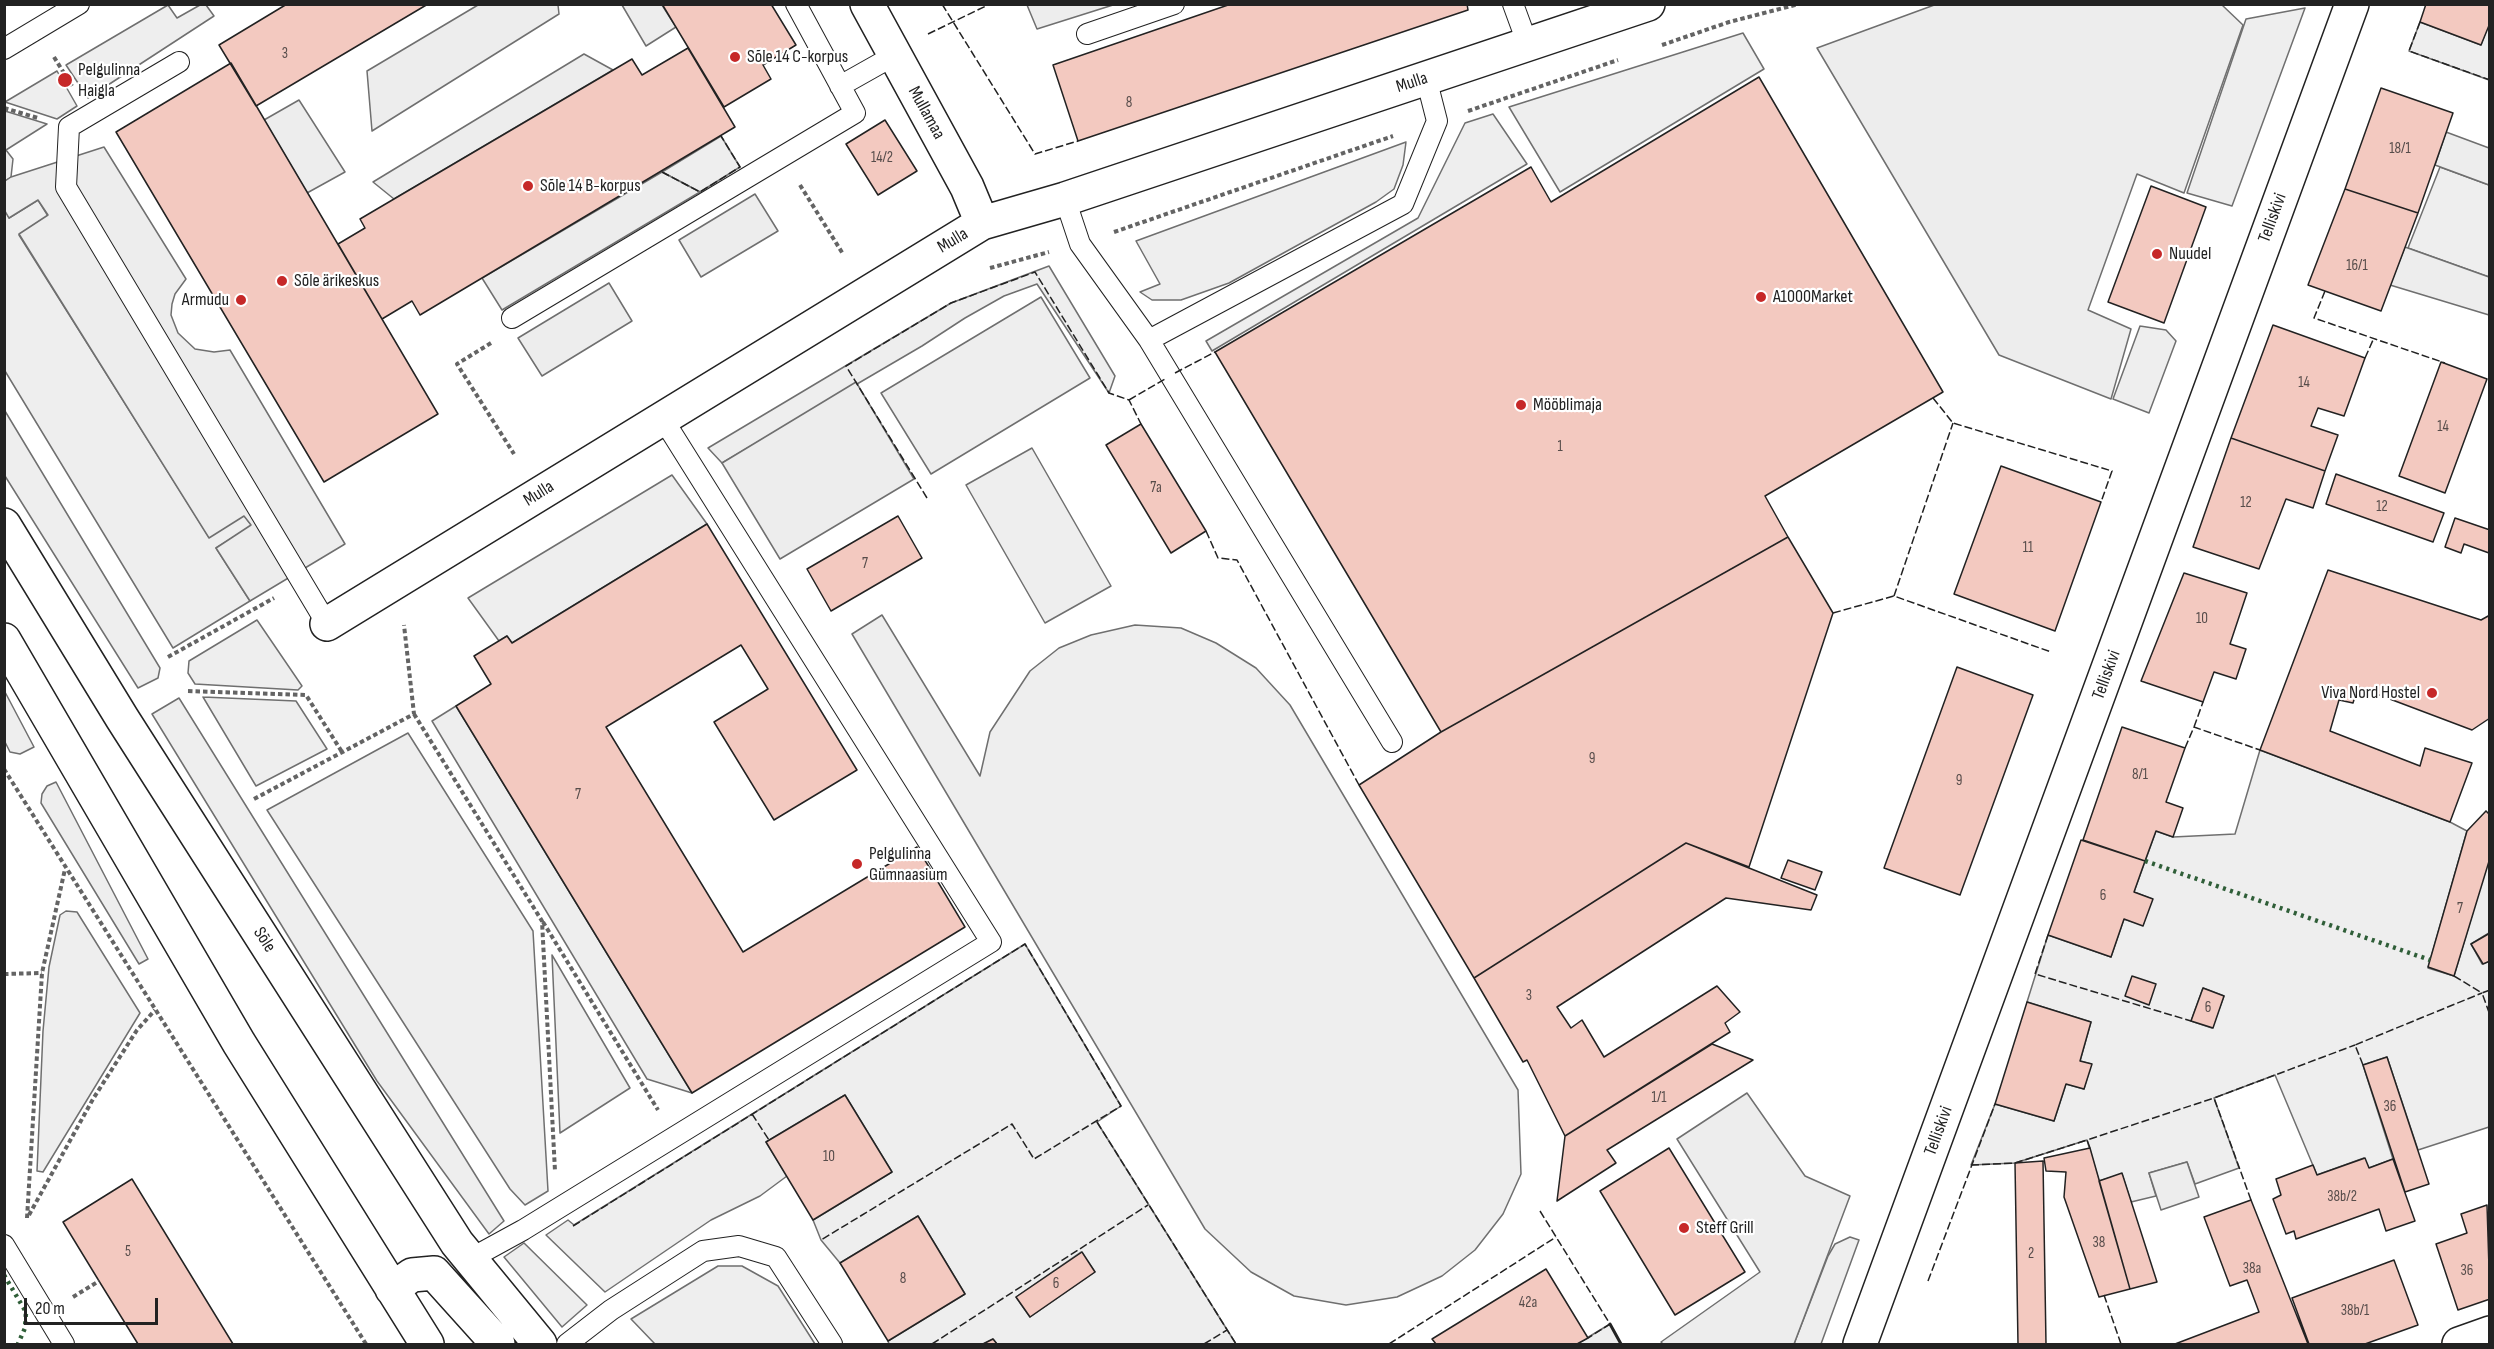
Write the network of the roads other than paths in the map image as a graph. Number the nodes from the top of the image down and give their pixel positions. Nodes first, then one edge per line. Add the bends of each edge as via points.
1 (79, 4) edge
2 (796, 4) edge
3 (867, 4) edge
4 (1174, 4) edge
5 (1513, 4) edge
6 (1648, 4) edge
7 (2352, 4) edge
8 (1087, 34) dead end
9 (1528, 45) junction
10 (4, 49) edge
11 (895, 55) junction
12 (179, 62) dead end
13 (1426, 78) junction
14 (840, 86) junction
15 (1065, 199) junction
16 (982, 223) junction
17 (512, 318) road end
18 (1149, 340) junction
19 (663, 419) junction
20 (4, 525) edge
21 (327, 624) joint
22 (4, 640) edge
23 (1392, 742) dead end
24 (7, 1249) edge
25 (470, 1259) junction
26 (392, 1289) junction
27 (2490, 1333) edge
28 (64, 1344) edge
29 (427, 1344) edge
30 (498, 1344) edge
31 (540, 1344) edge
32 (567, 1344) edge
33 (832, 1344) edge
34 (1860, 1344) edge
35 (2459, 1344) edge

1 - 10 lane
2 - 14 lane
3 - 11 street, Mullamaa
4 - 8 lane
5 - 9 lane
6 - 9 street, Mulla
7 - 34 street, Telliskivi
9 - 13 street, Mulla
11 - 14 lane
11 - 16 street, Mullamaa via 967,187
12 - 21 lane via 69,127 66,187
13 - 15 street, Mulla
13 - 18 lane via 1437,121 1403,204
14 - 17 lane via 855,113
15 - 16 street, Mulla
15 - 18 lane via 1080,244
16 - 19 street, Mulla
18 - 23 lane
19 - 21 street, Mulla
19 - 25 lane via 991,942
20 - 25 street, Sõle via 143,752
22 - 26 street via 239,1043
24 - 28 lane
25 - 31 street, Sõle
26 - 29 street
26 - 30 street via 412,1275 434,1273
27 - 35 street
32 - 33 lane via 611,1310 702,1251 739,1246 776,1257

